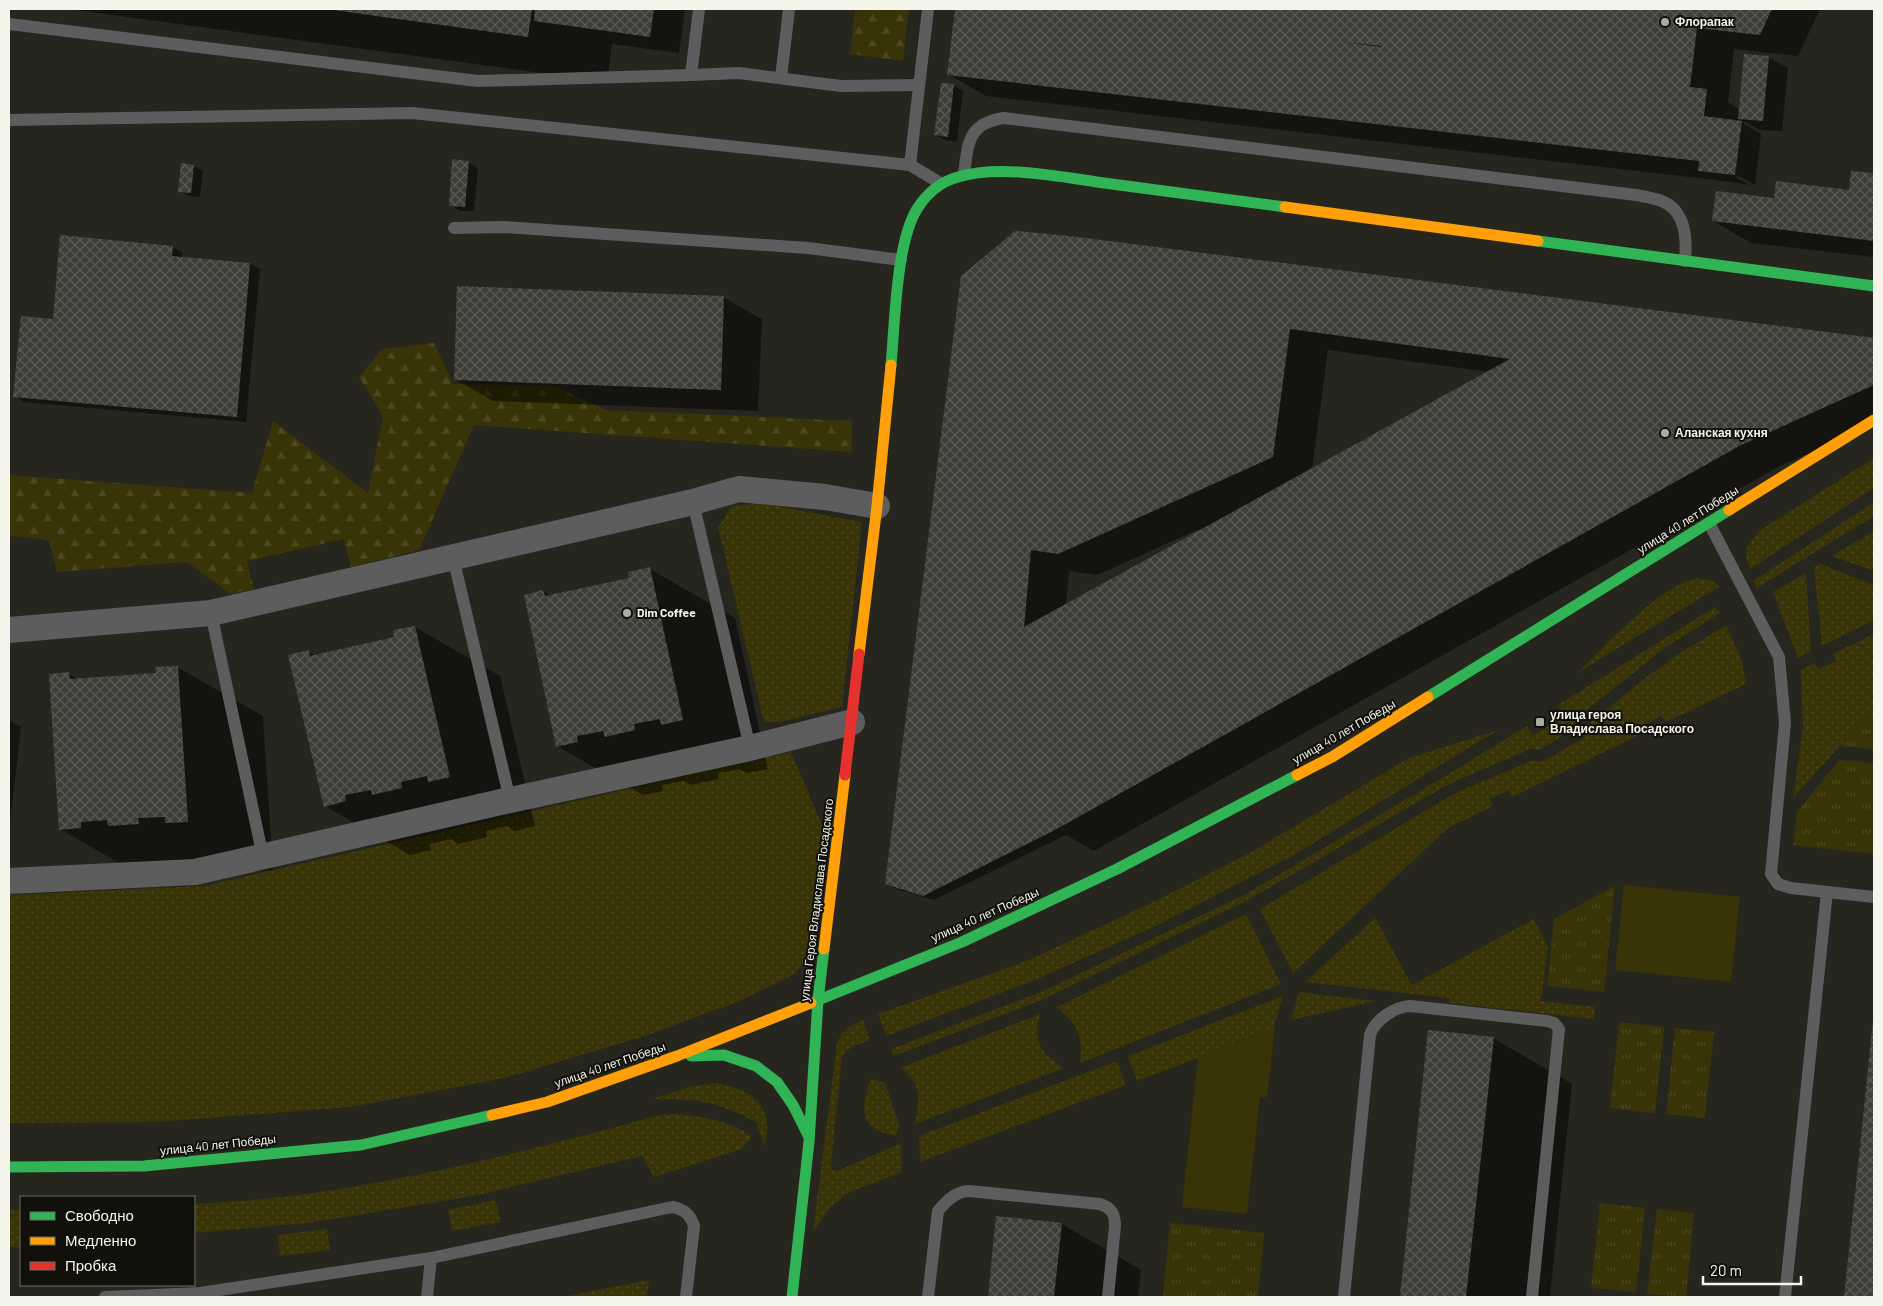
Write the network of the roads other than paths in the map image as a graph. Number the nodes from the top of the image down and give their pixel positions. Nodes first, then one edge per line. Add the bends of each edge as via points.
1 (699, 9) edge
2 (789, 9) edge
3 (928, 9) edge
4 (9, 24) edge
5 (690, 75) junction
6 (781, 78) junction
7 (919, 85) junction
8 (9, 120) edge
9 (910, 166) junction
10 (964, 174) junction
11 (940, 183) junction
12 (454, 228) dead end
13 (901, 260) junction
14 (1685, 261) junction
15 (1874, 286) edge
16 (1874, 420) edge
17 (693, 502) junction
18 (877, 506) junction
19 (1708, 523) junction
20 (452, 557) junction
21 (211, 613) junction
22 (9, 630) edge
23 (852, 722) junction
24 (750, 748) junction
25 (510, 800) junction
26 (263, 858) junction
27 (9, 881) edge
28 (1827, 892) junction
29 (1874, 897) edge
30 (818, 1000) junction
31 (677, 1056) junction
32 (809, 1139) junction
33 (9, 1167) edge
34 (431, 1258) junction
35 (200, 1295) edge
36 (105, 1297) edge
37 (427, 1297) edge
38 (686, 1297) edge
39 (792, 1297) edge
40 (928, 1297) edge
41 (1108, 1297) edge
42 (1344, 1297) edge
43 (1532, 1297) edge
44 (1785, 1297) edge

1 - 5 lane
2 - 6 lane
3 - 7 lane
4 - 5 lane via 478,81
5 - 6 lane via 739,73
6 - 7 lane via 841,86
7 - 9 lane
8 - 9 lane via 412,113
9 - 11 lane
10 - 11 street
10 - 14 street via 1029,173
10 - 14 lane via 972,135 991,120 1004,118 1661,200 1683,223 1687,239
11 - 13 street, улица Героя Владислава Посадского via 914,213
12 - 13 lane via 504,227 808,248
13 - 18 street, улица Героя Владислава Посадского
14 - 15 street
16 - 19 street, улица 40 лет Победы
17 - 18 street via 739,489 825,497
17 - 20 street
17 - 24 lane
18 - 23 street, улица Героя Владислава Посадского
19 - 28 lane via 1778,657 1785,723 1771,874 1778,884
19 - 30 street, улица 40 лет Победы via 1332,757 1117,869 962,942
20 - 21 street
20 - 25 lane
21 - 22 street
21 - 26 lane
23 - 24 street
23 - 30 street, улица Героя Владислава Посадского
24 - 25 street
25 - 26 street
26 - 27 street via 195,872
28 - 29 lane
28 - 44 lane
30 - 31 street, улица 40 лет Победы
30 - 32 street, улица Героя Владислава Посадского
31 - 32 street via 724,1055 756,1066 777,1082 794,1105
31 - 33 street, улица 40 лет Победы via 548,1102 362,1145 144,1166
32 - 39 street, улица Героя Владислава Посадского
34 - 35 lane
34 - 37 lane
34 - 38 lane via 672,1207 682,1209 691,1217 694,1226
35 - 36 lane
40 - 41 lane via 938,1211 962,1191 1108,1207 1115,1215
42 - 43 lane via 1370,1035 1379,1021 1410,1006 1547,1020 1554,1022 1559,1029

